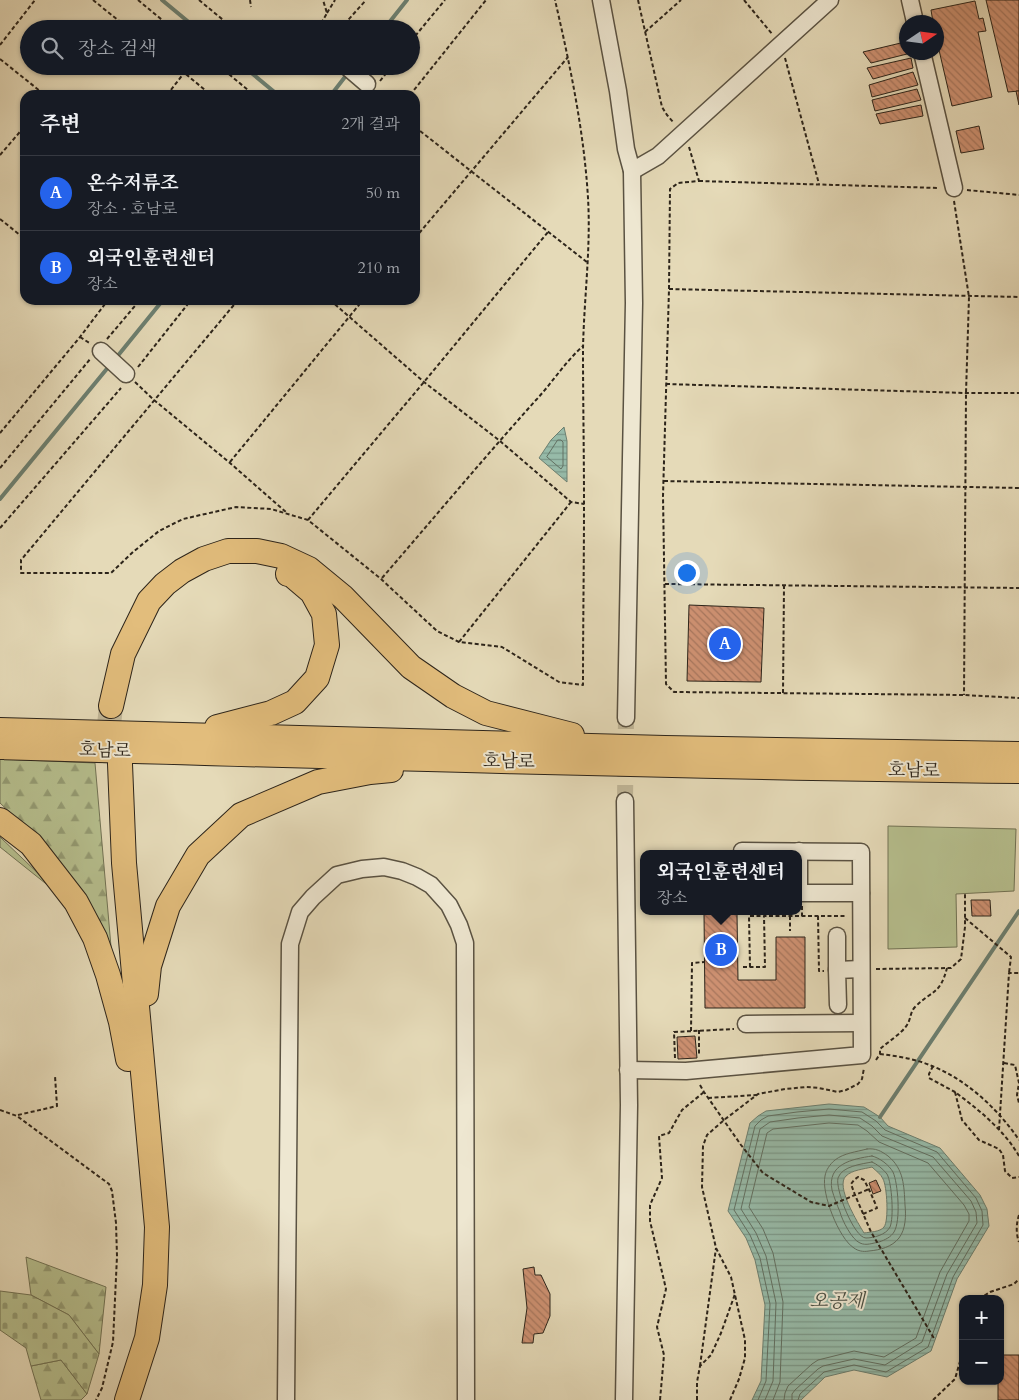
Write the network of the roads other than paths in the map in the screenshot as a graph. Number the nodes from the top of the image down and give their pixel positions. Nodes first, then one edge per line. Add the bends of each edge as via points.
1 (601, 0) edge
2 (830, 0) edge
3 (910, 0) edge
4 (913, 15) edge
5 (924, 60) edge
6 (356, 75) edge
7 (367, 84) dead end
8 (632, 172) junction
9 (954, 188) road end
10 (99, 350) road end
11 (128, 376) road end
12 (626, 718) tunnel mouth
13 (0, 730) edge
14 (156, 734) junction
15 (0, 747) edge
16 (665, 748) junction
17 (1019, 754) edge
18 (484, 761) junction
19 (113, 764) tunnel mouth
20 (1019, 771) edge
21 (625, 801) tunnel mouth
22 (0, 820) edge
23 (802, 851) edge
24 (861, 893) junction
25 (802, 897) edge
26 (837, 936) dead end
27 (861, 969) junction
28 (834, 970) junction
29 (838, 1005) dead end
30 (861, 1023) junction
31 (746, 1024) dead end
32 (136, 1067) junction
33 (628, 1070) junction
34 (118, 1400) edge
35 (127, 1400) edge
36 (286, 1400) edge
37 (466, 1400) edge
38 (624, 1400) edge

1 - 8 street
2 - 8 street via 658,156
3 - 4 street
5 - 9 street
6 - 7 street
8 - 12 street via 634,303
10 - 11 street
13 - 14 highway, 호남로
14 - 16 highway, 호남로
14 - 16 highway via 223,726 271,713 295,702 317,678 327,645 324,614 312,592 292,575 262,565 232,564 208,570 183,586 164,606 142,643 117,706 123,654 149,601 165,584 204,558 228,551 257,551 281,556 309,569 343,597 411,667 453,696 486,713 591,739
15 - 18 highway, 호남로
16 - 17 highway, 호남로
18 - 20 highway, 호남로
18 - 32 highway via 370,772 318,782 241,815 198,855 168,906 149,966
19 - 32 highway via 124,864
21 - 33 street
22 - 32 highway via 31,844 76,902 95,938
23 - 24 street via 861,852
24 - 25 street
24 - 27 street
26 - 28 street
27 - 28 street
27 - 30 street
28 - 29 street
30 - 31 street
30 - 33 street via 862,1055 686,1071
32 - 34 highway via 145,1211 143,1278 128,1364
32 - 35 highway via 157,1227 155,1285 147,1338
33 - 38 street
36 - 37 street via 290,944 300,912 337,875 384,867 402,871 431,885 449,905 465,943

